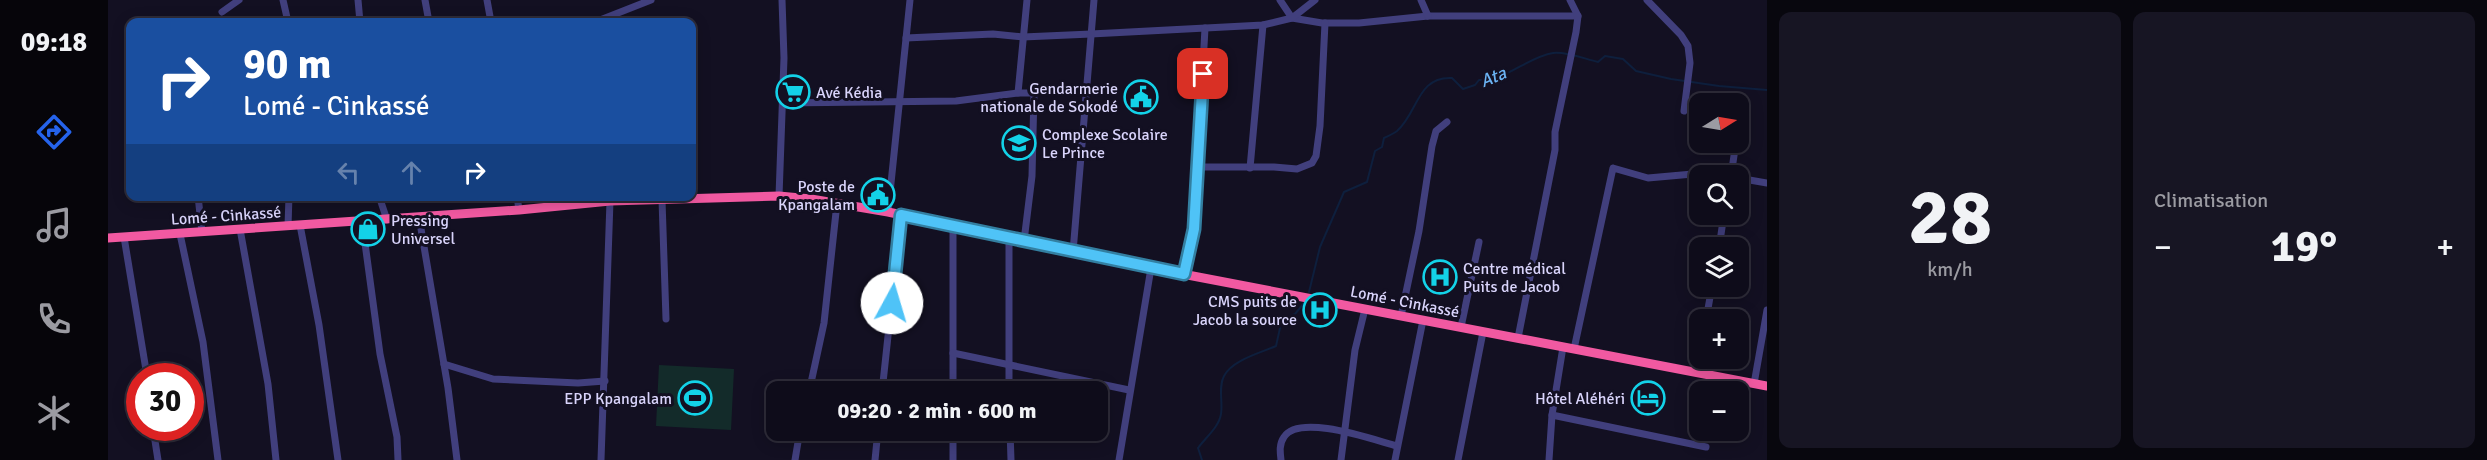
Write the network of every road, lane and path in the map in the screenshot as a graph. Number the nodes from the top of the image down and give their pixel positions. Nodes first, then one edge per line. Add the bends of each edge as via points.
1 (239, 0) edge
2 (284, 0) edge
3 (358, 0) edge
4 (425, 0) edge
5 (487, 0) edge
6 (651, 0) edge
7 (782, 0) edge
8 (910, 0) edge
9 (1027, 0) edge
10 (1094, 0) edge
11 (1280, 0) edge
12 (1315, 0) edge
13 (1421, 0) edge
14 (1570, 0) edge
15 (1647, 0) edge
16 (222, 12) dead end
17 (1428, 16) junction
18 (1578, 16) junction
19 (287, 18) edge
20 (360, 18) edge
21 (428, 18) edge
22 (490, 18) edge
23 (606, 18) edge
24 (1292, 18) junction
25 (1325, 23) junction
26 (1263, 25) junction
27 (1205, 28) junction
28 (1091, 34) junction
29 (1023, 37) junction
30 (906, 38) junction
31 (1018, 93) junction
32 (900, 100) junction
33 (783, 103) junction
34 (1684, 111) dead end
35 (1447, 122) dead end
36 (1198, 167) junction
37 (1250, 168) junction
38 (1689, 175) edge
39 (1749, 180) edge
40 (1767, 183) edge
41 (779, 196) junction
42 (696, 199) edge
43 (199, 201) edge
44 (289, 201) edge
45 (380, 201) edge
46 (518, 201) edge
47 (610, 201) joint
48 (662, 201) edge
49 (837, 203) junction
50 (519, 210) junction
51 (888, 212) junction
52 (901, 215) junction
53 (419, 217) junction
54 (387, 220) junction
55 (362, 221) junction
56 (300, 225) junction
57 (288, 226) junction
58 (953, 226) junction
59 (240, 230) junction
60 (202, 232) junction
61 (180, 234) junction
62 (124, 237) junction
63 (108, 238) edge
64 (1009, 238) junction
65 (1024, 241) junction
66 (1479, 242) dead end
67 (1073, 252) junction
68 (1151, 268) junction
69 (1184, 274) junction
70 (1365, 309) junction
71 (1767, 310) edge
72 (1401, 316) junction
73 (666, 320) dead end
74 (1423, 320) junction
75 (1461, 327) junction
76 (1483, 332) junction
77 (1518, 338) junction
78 (1563, 347) junction
79 (1574, 349) junction
80 (953, 353) junction
81 (145, 363) edge
82 (444, 364) junction
83 (1009, 365) junction
84 (1698, 369) edge
85 (1697, 373) junction
86 (605, 381) junction
87 (811, 381) edge
88 (883, 381) edge
89 (953, 381) edge
90 (1009, 381) edge
91 (1754, 384) junction
92 (1767, 386) edge
93 (1129, 390) junction
94 (1552, 415) junction
95 (1344, 432) junction
96 (155, 441) edge
97 (798, 441) edge
98 (877, 441) edge
99 (953, 441) edge
100 (1010, 441) edge
101 (1397, 446) junction
102 (1706, 447) dead end
103 (158, 460) edge
104 (218, 460) edge
105 (276, 460) edge
106 (338, 460) edge
107 (398, 460) edge
108 (457, 460) edge
109 (601, 460) edge
110 (795, 460) edge
111 (875, 460) edge
112 (952, 460) edge
113 (1011, 460) edge
114 (1119, 460) edge
115 (1281, 460) edge
116 (1341, 460) edge
117 (1395, 460) edge
118 (1458, 460) edge
119 (1549, 460) edge

1 - 16 street
2 - 19 street
3 - 20 street
4 - 21 street
5 - 22 street
6 - 23 street
7 - 33 street
8 - 30 street
9 - 29 street
10 - 28 street
11 - 24 street
12 - 24 street
13 - 17 street
14 - 18 street
15 - 34 street via 1688,46 1690,63
17 - 18 street
17 - 25 street
18 - 77 street
24 - 25 street
24 - 26 street
25 - 37 street via 1316,156 1297,169
26 - 27 street
26 - 37 street
27 - 28 street
27 - 36 street
28 - 29 street
28 - 67 street
29 - 30 street via 993,34
29 - 31 street
30 - 32 street
31 - 32 street via 956,101
31 - 65 street via 1034,93 1032,176
32 - 33 street
32 - 51 street
33 - 41 street
35 - 72 street via 1436,131 1432,146
36 - 37 street
36 - 69 street via 1194,229
38 - 79 street via 1648,178 1613,168
39 - 40 street
41 - 42 highway, Lomé - Cinkassé
41 - 49 highway, Lomé - Cinkassé
43 - 60 street
44 - 57 street
45 - 54 street
46 - 50 street
47 - 50 highway, Lomé - Cinkassé
47 - 86 street
48 - 73 street
49 - 51 highway, Lomé - Cinkassé
49 - 87 street via 824,322
50 - 53 highway, Lomé - Cinkassé
51 - 52 highway, Lomé - Cinkassé
52 - 58 highway, Lomé - Cinkassé
52 - 88 street
53 - 54 highway, Lomé - Cinkassé
53 - 82 street
54 - 55 highway, Lomé - Cinkassé
55 - 56 highway, Lomé - Cinkassé
55 - 107 street
56 - 57 highway, Lomé - Cinkassé
56 - 106 street
57 - 59 highway, Lomé - Cinkassé
58 - 64 highway, Lomé - Cinkassé
58 - 80 street
59 - 60 highway, Lomé - Cinkassé
59 - 105 street via 268,384
60 - 61 highway, Lomé - Cinkassé
61 - 62 highway, Lomé - Cinkassé
61 - 104 street via 203,342
62 - 63 highway, Lomé - Cinkassé
62 - 81 street
64 - 65 highway, Lomé - Cinkassé
64 - 83 street
65 - 67 highway, Lomé - Cinkassé
66 - 75 street
67 - 68 highway, Lomé - Cinkassé
68 - 69 highway, Lomé - Cinkassé
68 - 93 street
69 - 70 highway, Lomé - Cinkassé
70 - 72 highway, Lomé - Cinkassé
70 - 95 street
71 - 91 street
72 - 74 highway, Lomé - Cinkassé
74 - 75 highway, Lomé - Cinkassé
74 - 101 street
75 - 76 highway, Lomé - Cinkassé
76 - 77 highway, Lomé - Cinkassé
76 - 118 street
77 - 78 highway, Lomé - Cinkassé
78 - 79 highway, Lomé - Cinkassé
78 - 94 street
79 - 85 highway, Lomé - Cinkassé
80 - 83 street
80 - 89 street
82 - 86 street via 493,378
82 - 108 street
83 - 90 street
83 - 93 street
84 - 85 street
85 - 91 highway, Lomé - Cinkassé
86 - 109 street
91 - 92 highway, Lomé - Cinkassé
93 - 114 street
94 - 102 street
94 - 119 street
95 - 101 street
95 - 115 street via 1306,426 1292,430 1280,446
95 - 116 street
96 - 103 street
97 - 110 street
98 - 111 street
99 - 112 street
100 - 113 street
101 - 117 street

